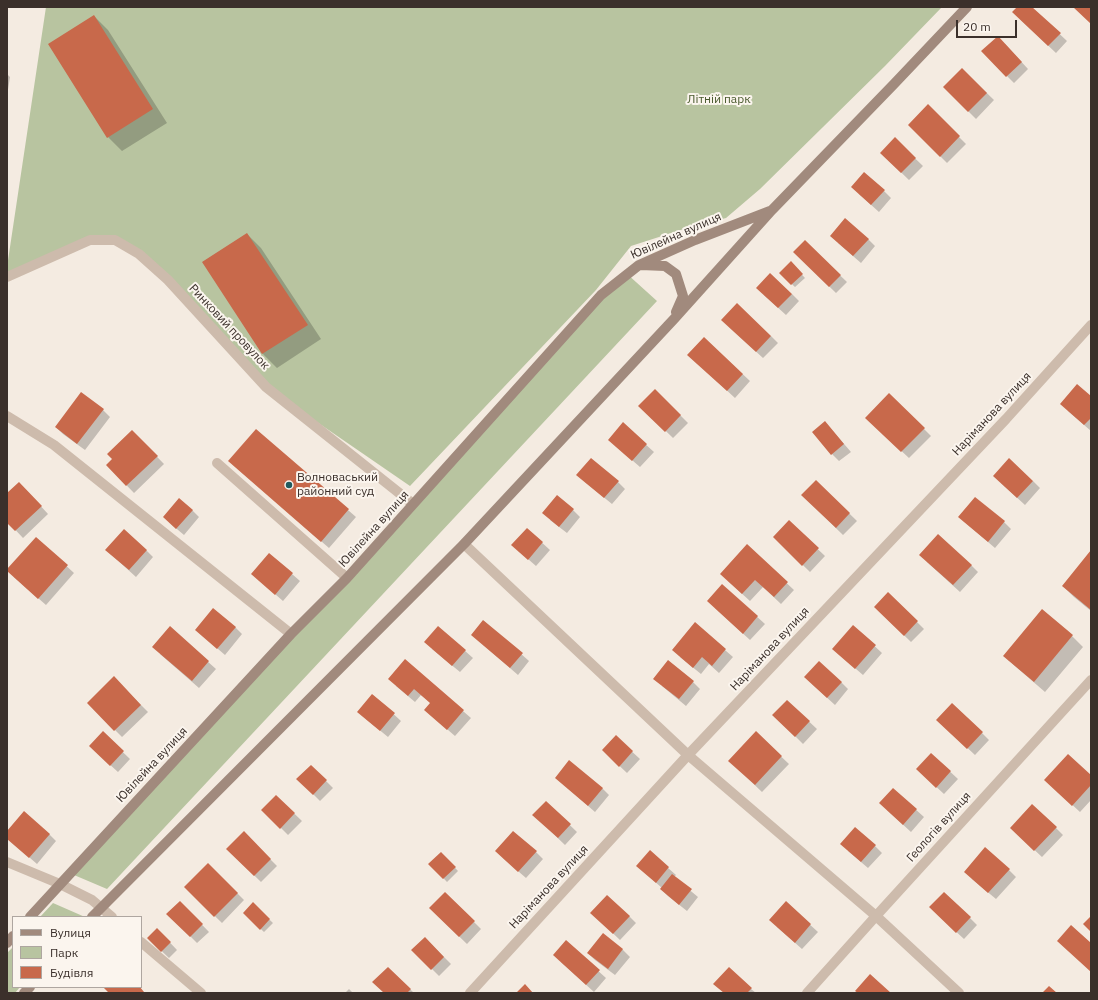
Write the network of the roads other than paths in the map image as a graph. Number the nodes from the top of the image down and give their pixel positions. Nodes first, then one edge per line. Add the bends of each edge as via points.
1 (966, 7) edge
2 (772, 210) junction
3 (639, 265) junction
4 (7, 277) edge
5 (674, 319) junction
6 (1091, 325) edge
7 (7, 416) edge
8 (218, 463) dead end
9 (413, 504) junction
10 (464, 544) junction
11 (347, 578) junction
12 (291, 634) junction
13 (1091, 680) edge
14 (688, 755) junction
15 (7, 862) edge
16 (60, 884) junction
17 (101, 907) junction
18 (31, 916) edge
19 (93, 916) edge
20 (111, 916) edge
21 (876, 916) junction
22 (142, 943) edge
23 (201, 993) edge
24 (470, 993) edge
25 (807, 993) edge
26 (959, 993) edge

1 - 2 street, Ювілейна вулиця
2 - 3 street, Ювілейна вулиця
2 - 5 street, Ювілейна вулиця
3 - 5 street via 665,266 676,274 683,296
3 - 9 street, Ювілейна вулиця via 601,295
4 - 9 street, Ринковий провулок via 90,240 115,240 139,254 168,280 266,387
5 - 10 street, Ювілейна вулиця
6 - 14 street, Наріманова вулиця via 1006,419
7 - 12 street via 54,445
8 - 11 street
9 - 11 street, Ювілейна вулиця
10 - 14 street
10 - 17 street, Ювілейна вулиця
11 - 12 street, Ювілейна вулиця
12 - 16 street, Ювілейна вулиця
13 - 21 street, Геологів вулиця
14 - 21 street
14 - 24 street, Наріманова вулиця
15 - 16 street
16 - 17 street
16 - 18 street, Ювілейна вулиця
17 - 19 street, Ювілейна вулиця
17 - 20 street
21 - 25 street, Геологів вулиця
21 - 26 street
22 - 23 street

